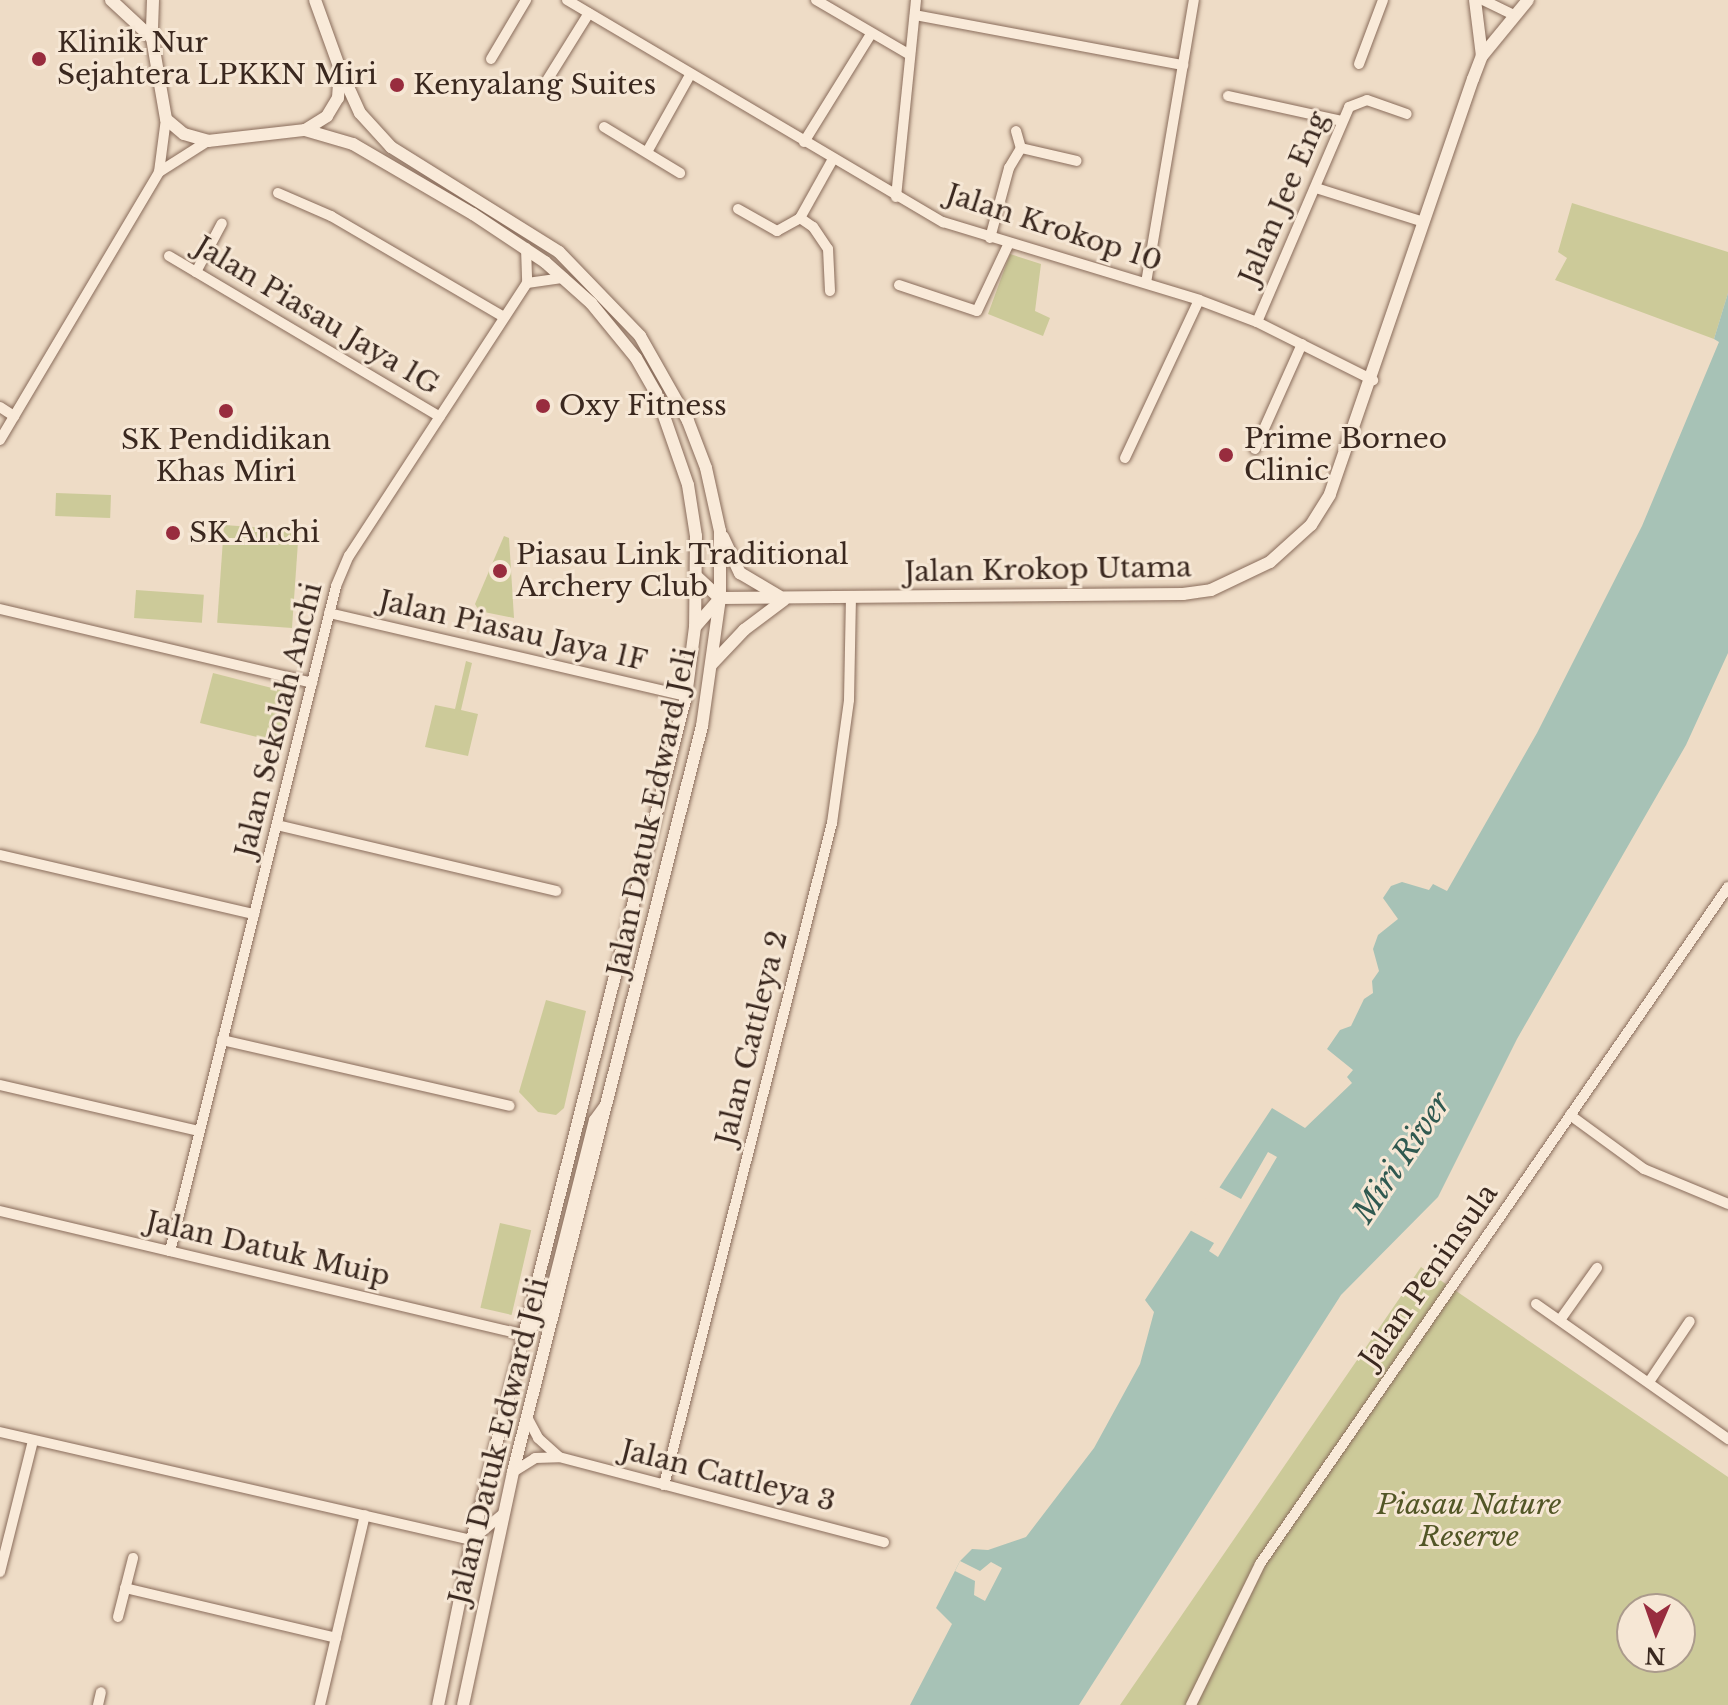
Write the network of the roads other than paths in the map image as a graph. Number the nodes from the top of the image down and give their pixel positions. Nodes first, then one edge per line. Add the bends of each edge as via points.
1 (111, 0) edge
2 (153, 0) edge
3 (315, 0) edge
4 (526, 0) edge
5 (567, 0) edge
6 (816, 0) edge
7 (916, 0) edge
8 (1194, 0) edge
9 (1383, 0) edge
10 (1475, 0) edge
11 (1483, 0) edge
12 (1528, 0) edge
13 (589, 13) junction
14 (1512, 14) junction
15 (915, 15) junction
16 (871, 34) junction
17 (152, 38) junction
18 (910, 55) junction
19 (1482, 56) junction
20 (491, 59) dead end
21 (1359, 64) dead end
22 (1183, 65) junction
23 (340, 69) junction
24 (690, 75) junction
25 (546, 82) dead end
26 (1228, 96) dead end
27 (1407, 114) dead end
28 (166, 119) junction
29 (1342, 121) junction
30 (604, 127) dead end
31 (305, 130) junction
32 (1016, 131) dead end
33 (208, 141) junction
34 (804, 142) junction
35 (1021, 148) junction
36 (647, 152) junction
37 (833, 159) junction
38 (1077, 161) dead end
39 (159, 172) junction
40 (680, 173) dead end
41 (1316, 188) junction
42 (278, 193) dead end
43 (896, 197) junction
44 (738, 209) dead end
45 (800, 218) junction
46 (1424, 222) junction
47 (222, 223) dead end
48 (990, 238) junction
49 (1009, 243) junction
50 (526, 248) junction
51 (169, 256) dead end
52 (196, 272) junction
53 (564, 278) junction
54 (527, 283) junction
55 (1146, 283) junction
56 (899, 285) dead end
57 (830, 291) dead end
58 (1199, 300) junction
59 (504, 317) junction
60 (1257, 322) junction
61 (1302, 344) junction
62 (1373, 380) junction
63 (0, 407) edge
64 (14, 416) junction
65 (440, 417) junction
66 (0, 440) edge
67 (1255, 449) dead end
68 (1125, 458) dead end
69 (720, 531) junction
70 (696, 576) junction
71 (720, 598) junction
72 (851, 598) junction
73 (785, 599) junction
74 (0, 609) edge
75 (329, 613) junction
76 (695, 627) junction
77 (712, 664) junction
78 (312, 683) junction
79 (686, 696) junction
80 (277, 825) junction
81 (0, 855) edge
82 (1728, 887) edge
83 (556, 891) dead end
84 (254, 914) junction
85 (222, 1040) junction
86 (0, 1085) edge
87 (610, 1098) junction
88 (510, 1106) dead end
89 (1570, 1115) junction
90 (199, 1131) junction
91 (1728, 1204) edge
92 (0, 1211) edge
93 (170, 1251) junction
94 (1597, 1268) dead end
95 (1536, 1304) dead end
96 (1560, 1320) junction
97 (1690, 1321) dead end
98 (525, 1335) junction
99 (1649, 1382) junction
100 (527, 1417) junction
101 (0, 1432) edge
102 (1728, 1439) edge
103 (33, 1441) junction
104 (559, 1457) junction
105 (513, 1472) junction
106 (664, 1485) junction
107 (504, 1513) junction
108 (365, 1515) junction
109 (472, 1540) junction
110 (884, 1542) dead end
111 (133, 1558) dead end
112 (0, 1569) edge
113 (125, 1588) junction
114 (118, 1617) dead end
115 (336, 1638) junction
116 (101, 1692) dead end
117 (98, 1705) edge
118 (320, 1705) edge
119 (438, 1705) edge
120 (463, 1705) edge
121 (1191, 1705) edge

1 - 17 street
2 - 17 street
3 - 23 street, Jalan Datuk Edward Jeli
4 - 20 street
5 - 13 street, Jalan Krokop 10
6 - 16 street
7 - 15 street
8 - 22 street
9 - 21 street
10 - 19 street
11 - 14 street
12 - 14 street, Jalan Krokop Utama
13 - 24 street, Jalan Krokop 10
13 - 25 street
14 - 19 street, Jalan Krokop Utama
15 - 18 street
15 - 22 street
16 - 18 street
16 - 34 street
17 - 28 street
18 - 43 street
19 - 46 street, Jalan Krokop Utama
22 - 55 street
23 - 31 street via 338,98 327,116
23 - 69 street, Jalan Datuk Edward Jeli via 360,113 391,147 559,252 640,336 688,421 706,468
24 - 34 street, Jalan Krokop 10
24 - 36 street
26 - 29 street
27 - 29 street, Jalan Jee Eng via 1356,100
28 - 33 street via 184,134
28 - 39 street
29 - 41 street, Jalan Jee Eng
30 - 36 street
31 - 33 street
31 - 50 street, Jalan Datuk Edward Jeli via 353,144
32 - 35 street
33 - 39 street
34 - 37 street, Jalan Krokop 10
35 - 38 street
35 - 48 street via 1009,168
36 - 40 street
37 - 43 street, Jalan Krokop 10
37 - 45 street
39 - 64 street
41 - 46 street
41 - 60 street, Jalan Jee Eng
42 - 59 street via 331,216
43 - 48 street, Jalan Krokop 10 via 943,222
44 - 45 street via 777,231
45 - 57 street via 828,249
46 - 62 street, Jalan Krokop Utama
47 - 52 street
48 - 49 street, Jalan Krokop 10
49 - 55 street, Jalan Krokop 10
49 - 56 street via 977,311
50 - 53 street, Jalan Datuk Edward Jeli
50 - 54 street
51 - 52 street, Jalan Piasau Jaya 1G
52 - 65 street, Jalan Piasau Jaya 1G
53 - 54 street
53 - 70 street, Jalan Datuk Edward Jeli via 636,358 667,417 688,485
54 - 59 street, Jalan Sekolah Anchi
55 - 58 street, Jalan Krokop 10
58 - 60 street, Jalan Krokop 10
58 - 68 street
59 - 65 street, Jalan Sekolah Anchi
60 - 61 street, Jalan Krokop 10
61 - 62 street, Jalan Krokop 10
61 - 67 street
62 - 72 street, Jalan Krokop Utama via 1322,510 1270,562 1211,590
63 - 64 street
64 - 66 street
65 - 75 street, Jalan Sekolah Anchi via 349,556
69 - 71 street, Jalan Datuk Edward Jeli
69 - 73 street via 740,573
70 - 71 street
70 - 76 street, Jalan Datuk Edward Jeli
71 - 73 street, Jalan Krokop Utama
71 - 76 street
71 - 77 street, Jalan Datuk Edward Jeli
72 - 73 street, Jalan Krokop Utama
72 - 106 street, Jalan Cattleya 2 via 849,700 832,823
73 - 77 street via 737,636
74 - 78 street
75 - 78 street, Jalan Sekolah Anchi
75 - 79 street, Jalan Piasau Jaya 1F
76 - 79 street, Jalan Datuk Edward Jeli
77 - 87 street, Jalan Datuk Edward Jeli via 682,817
78 - 80 street, Jalan Sekolah Anchi
79 - 98 street, Jalan Datuk Edward Jeli
80 - 83 street
80 - 84 street, Jalan Sekolah Anchi
81 - 84 street
82 - 89 street, Jalan Peninsula
84 - 85 street, Jalan Sekolah Anchi
85 - 88 street
85 - 90 street, Jalan Sekolah Anchi
86 - 90 street
87 - 98 street via 594,1120 545,1315
87 - 100 street, Jalan Datuk Edward Jeli
89 - 91 street via 1644,1169
89 - 121 street, Jalan Peninsula via 1260,1564
90 - 93 street, Jalan Sekolah Anchi
92 - 93 street, Jalan Datuk Muip
93 - 98 street, Jalan Datuk Muip
94 - 96 street
95 - 96 street
96 - 99 street
97 - 99 street
98 - 109 street, Jalan Datuk Edward Jeli
99 - 102 street
100 - 104 street via 538,1438
100 - 105 street, Jalan Datuk Edward Jeli
101 - 103 street
103 - 108 street
103 - 112 street
104 - 105 street, Jalan Cattleya 3 via 535,1458
104 - 106 street, Jalan Cattleya 3
105 - 107 street, Jalan Datuk Edward Jeli
106 - 110 street, Jalan Cattleya 3
107 - 109 street
107 - 120 street, Jalan Datuk Edward Jeli
108 - 109 street
108 - 115 street
109 - 119 street, Jalan Datuk Edward Jeli
111 - 113 street
113 - 114 street
113 - 115 street
115 - 118 street
116 - 117 street

